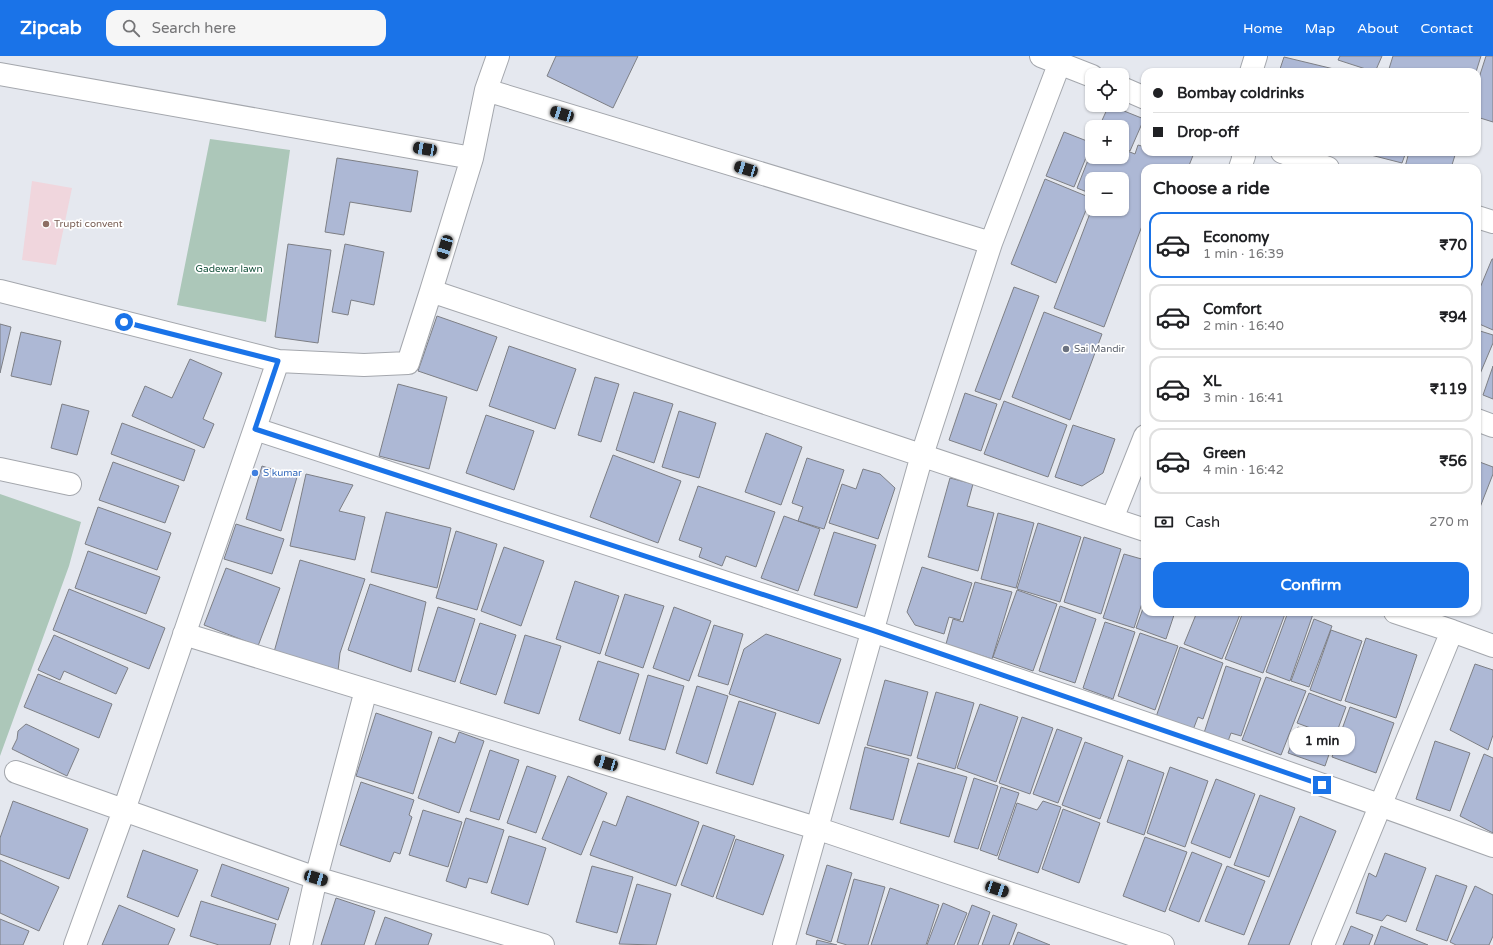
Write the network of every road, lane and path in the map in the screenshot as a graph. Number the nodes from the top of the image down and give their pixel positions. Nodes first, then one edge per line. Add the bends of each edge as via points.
1 (498, 56) edge
2 (1256, 56) edge
3 (1050, 59) edge
4 (1252, 68) edge
5 (1085, 73) edge
6 (0, 74) edge
7 (486, 90) junction
8 (1129, 91) edge
9 (1141, 96) edge
10 (1294, 156) edge
11 (472, 158) junction
12 (1316, 164) edge
13 (1481, 218) edge
14 (1493, 222) edge
15 (990, 243) junction
16 (0, 291) edge
17 (431, 291) junction
18 (278, 361) junction
19 (1481, 422) edge
20 (1493, 426) edge
21 (255, 429) junction
22 (1141, 446) edge
23 (922, 455) junction
24 (0, 469) edge
25 (70, 484) dead end
26 (1112, 519) junction
27 (1141, 529) edge
28 (1407, 616) edge
29 (872, 630) junction
30 (1452, 631) junction
31 (184, 634) junction
32 (1493, 646) edge
33 (366, 690) junction
34 (16, 772) dead end
35 (1382, 806) junction
36 (124, 810) junction
37 (816, 828) junction
38 (1493, 846) edge
39 (316, 878) junction
40 (75, 945) edge
41 (301, 945) edge
42 (543, 945) edge
43 (784, 945) edge
44 (1163, 945) edge
45 (1323, 945) edge

1 - 7 street
2 - 4 street
3 - 5 street
3 - 15 street
6 - 11 street
7 - 11 street
7 - 15 street
8 - 9 street
10 - 12 street
11 - 17 street
13 - 14 street
15 - 23 street
16 - 18 street
17 - 18 street via 408,363 364,365
17 - 23 street
18 - 21 street
19 - 20 street
21 - 29 street
21 - 31 street
22 - 26 street
23 - 26 street
23 - 29 street
24 - 25 street
26 - 27 street
28 - 30 street
29 - 35 street
29 - 37 street
30 - 32 street
30 - 35 street
31 - 33 street
31 - 36 street
33 - 37 street
33 - 39 street
34 - 36 street
35 - 38 street
35 - 45 street
36 - 39 street
36 - 40 street
37 - 43 street
37 - 44 street
39 - 41 street
39 - 42 street

